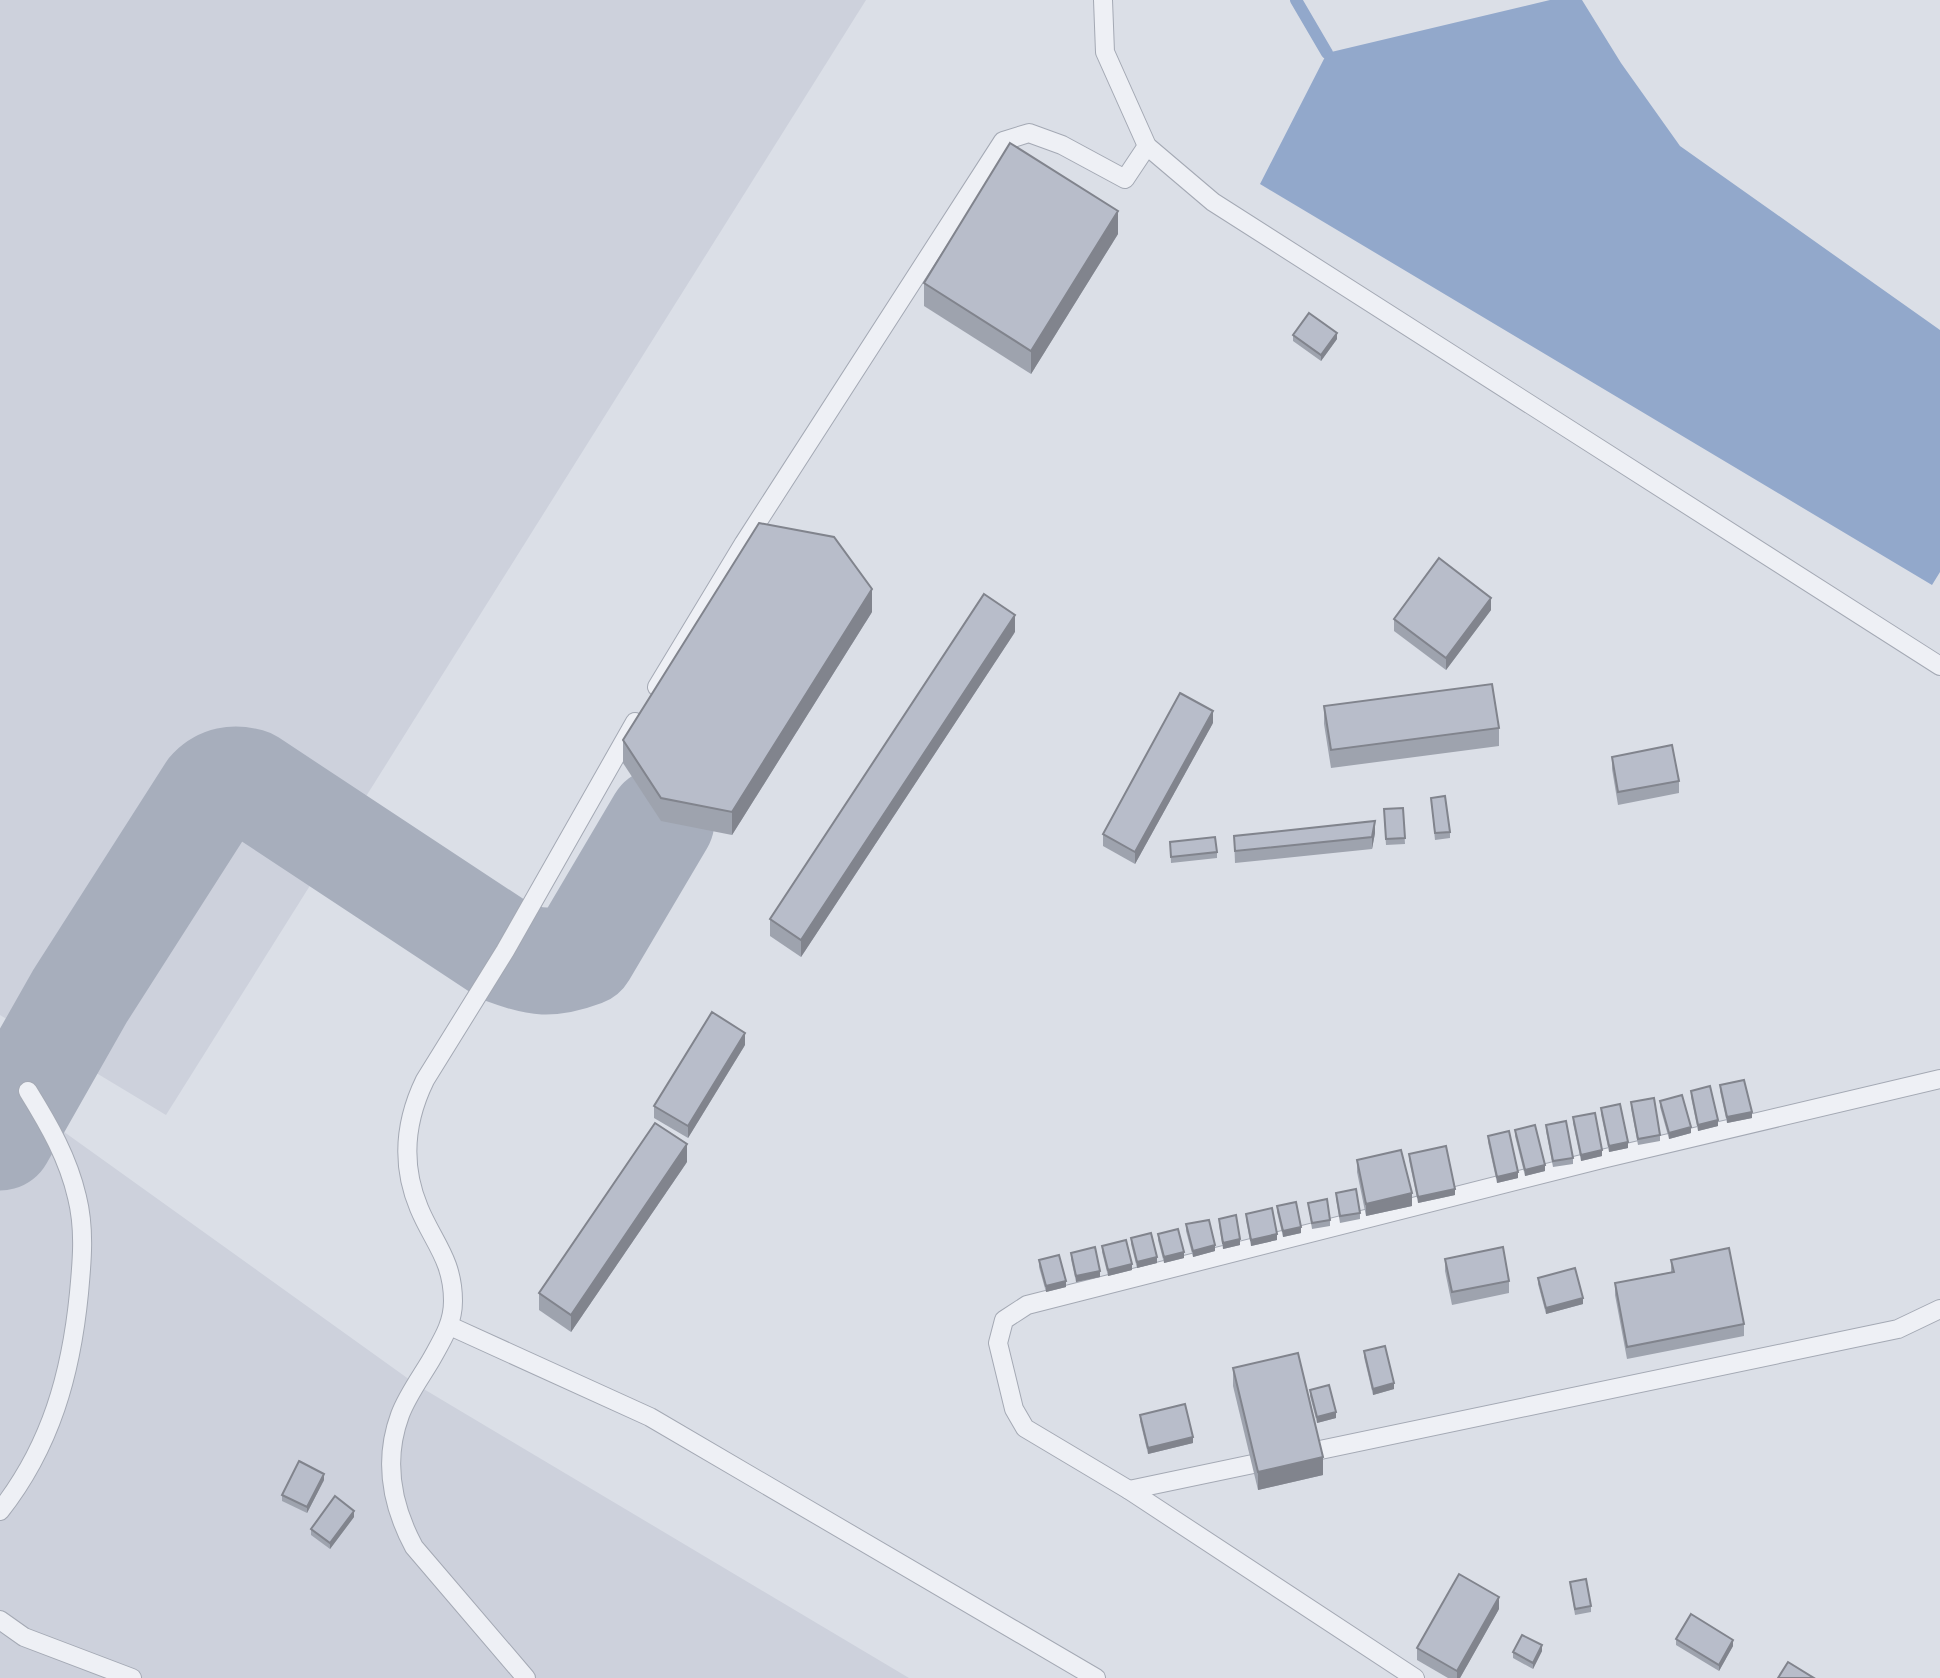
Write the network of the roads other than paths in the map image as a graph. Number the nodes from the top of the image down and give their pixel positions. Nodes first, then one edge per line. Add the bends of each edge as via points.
1 (1103, 0) edge
2 (1147, 146) junction
3 (1940, 666) edge
4 (1940, 1079) edge
5 (28, 1091) dead end
6 (1940, 1309) edge
7 (450, 1326) junction
8 (1129, 1490) junction
9 (0, 1511) edge
10 (0, 1620) edge
11 (132, 1678) edge
12 (526, 1678) edge
13 (1096, 1678) edge
14 (1415, 1678) edge

1 - 2 lane via 1105,52
2 - 3 lane via 1225,209
2 - 7 lane via 1125,178 1029,133 1003,141 744,543 612,761 505,951 425,1080 411,1116 407,1160 411,1185 444,1253 453,1301
4 - 8 lane via 1602,1159 1027,1305 1004,1320 998,1343 1014,1409 1025,1428
5 - 9 lane via 67,1163 78,1198 82,1261 64,1386 32,1463
6 - 8 lane via 1898,1329
7 - 12 lane via 400,1414 390,1468 393,1496 414,1548
7 - 13 lane via 650,1417
8 - 14 lane
10 - 11 lane via 24,1637

